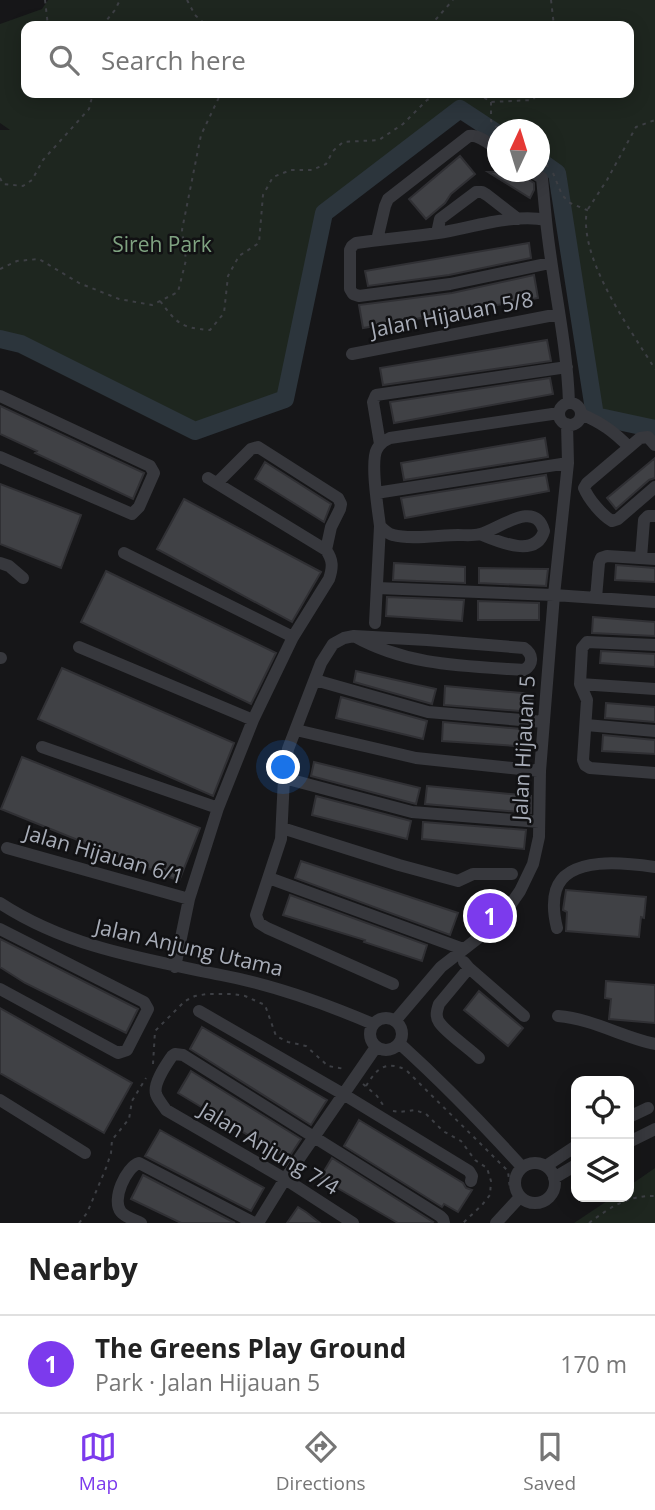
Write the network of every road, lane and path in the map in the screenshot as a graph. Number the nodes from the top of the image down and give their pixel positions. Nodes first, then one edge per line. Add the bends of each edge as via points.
1 (45, 0) edge
2 (120, 0) edge
3 (187, 0) edge
4 (453, 0) edge
5 (551, 0) edge
6 (47, 21) edge
7 (106, 21) edge
8 (202, 21) edge
9 (434, 21) edge
10 (553, 21) edge
11 (92, 98) edge
12 (219, 98) edge
13 (431, 98) edge
14 (485, 98) edge
15 (534, 98) edge
16 (491, 102) junction
17 (491, 119) edge
18 (655, 120) edge
19 (487, 142) edge
20 (550, 170) edge
21 (0, 178) edge
22 (542, 182) edge
23 (587, 210) junction
24 (518, 219) junction
25 (546, 220) junction
26 (437, 233) junction
27 (377, 240) junction
28 (550, 263) junction
29 (0, 269) edge
30 (160, 301) junction
31 (559, 314) junction
32 (352, 354) dead end
33 (568, 367) junction
34 (655, 369) edge
35 (0, 396) edge
36 (569, 403) junction
37 (559, 413) junction
38 (581, 414) junction
39 (567, 424) junction
40 (652, 442) edge
41 (380, 444) junction
42 (629, 447) junction
43 (0, 457) edge
44 (568, 463) junction
45 (655, 487) edge
46 (376, 493) junction
47 (649, 519) edge
48 (380, 526) junction
49 (480, 534) dead end
50 (326, 550) junction
51 (124, 553) dead end
52 (641, 558) junction
53 (655, 559) edge
54 (0, 563) edge
55 (23, 578) dead end
56 (377, 588) junction
57 (554, 595) junction
58 (596, 598) junction
59 (655, 602) edge
60 (375, 623) dead end
61 (354, 636) junction
62 (293, 637) junction
63 (427, 640) junction
64 (462, 643) junction
65 (655, 645) edge
66 (79, 647) dead end
67 (423, 661) junction
68 (461, 665) junction
69 (315, 680) junction
70 (580, 684) junction
71 (655, 689) edge
72 (253, 720) junction
73 (544, 722) junction
74 (586, 725) junction
75 (296, 730) junction
76 (655, 731) edge
77 (42, 747) dead end
78 (540, 771) junction
79 (655, 773) edge
80 (284, 778) junction
81 (218, 808) junction
82 (539, 822) junction
83 (282, 828) junction
84 (7, 848) dead end
85 (655, 867) edge
86 (512, 874) dead end
87 (269, 878) junction
88 (190, 899) junction
89 (0, 903) edge
90 (557, 928) dead end
91 (0, 929) edge
92 (461, 951) junction
93 (175, 967) junction
94 (469, 968) junction
95 (393, 984) dead end
96 (0, 989) edge
97 (199, 1012) dead end
98 (524, 1016) dead end
99 (558, 1016) dead end
100 (395, 1021) junction
101 (373, 1024) junction
102 (399, 1043) junction
103 (655, 1044) edge
104 (376, 1047) junction
105 (480, 1058) dead end
106 (365, 1087) dead end
107 (343, 1094) junction
108 (0, 1100) edge
109 (648, 1108) dead end
110 (634, 1115) edge
111 (655, 1129) edge
112 (314, 1136) junction
113 (634, 1140) edge
114 (571, 1149) edge
115 (85, 1153) dead end
116 (547, 1166) junction
117 (522, 1167) junction
118 (571, 1168) edge
119 (554, 1178) junction
120 (285, 1179) junction
121 (471, 1181) dead end
122 (655, 1196) edge
123 (519, 1198) junction
124 (141, 1223) edge
125 (256, 1223) edge
126 (353, 1223) edge
127 (443, 1223) edge
128 (496, 1223) edge
129 (589, 1223) edge

1 - 6 path
2 - 7 path
3 - 8 path
4 - 9 path
5 - 10 path
11 - 21 path via 89,109 43,160 32,180 14,186 3,184
12 - 30 path via 201,135 182,230 186,260 178,292
13 - 30 path via 379,140 343,142 326,164 273,177 263,195 259,243 239,256 228,276 224,313 211,330 177,323
14 - 16 path
15 - 16 path
16 - 17 path
18 - 23 path via 636,127
19 - 27 street via 469,136 388,199
20 - 23 path via 562,195
22 - 25 street
23 - 34 path via 584,223 592,254 613,302
24 - 25 street
24 - 26 street
24 - 26 street via 476,192 440,219
25 - 28 street
26 - 27 street
27 - 28 street via 350,248 350,289 356,296 450,284
28 - 31 street
29 - 30 path via 17,261 39,259 79,284 119,299 152,305
31 - 32 street, Jalan Hijauan 5/8
31 - 33 street
33 - 36 street
33 - 41 street via 376,395 373,402
35 - 43 street via 152,468 153,476 134,513 129,513
36 - 37 street
36 - 38 street
37 - 39 street
37 - 41 street via 390,438
38 - 39 street via 578,421
38 - 42 street via 605,425
39 - 44 street, Jalan Hijauan 5
40 - 42 street via 642,437
41 - 46 street via 374,456
42 - 45 street via 587,484 586,494 615,520
44 - 46 street
44 - 57 street, Jalan Hijauan 5
46 - 48 street
47 - 52 street
48 - 49 street via 397,536
48 - 56 street
50 - 50 street via 213,481 251,449 260,448 340,500
50 - 62 street via 332,564 329,579
51 - 62 street
52 - 53 street
52 - 58 street via 601,558
54 - 55 street
56 - 57 street
56 - 60 street
57 - 58 street
57 - 73 street, Jalan Hijauan 5
58 - 59 street
61 - 63 street
61 - 67 street via 374,648
61 - 69 street via 333,644
62 - 72 street
63 - 64 street
63 - 67 street
64 - 68 street
64 - 68 street via 524,648 531,661 524,670
65 - 70 street via 587,642 582,648
66 - 72 street
67 - 68 street
69 - 73 street via 428,712
69 - 75 street
70 - 71 street
70 - 74 street via 587,698
72 - 81 street
73 - 78 street, Jalan Hijauan 5
74 - 76 street
74 - 79 street via 583,760 587,767
75 - 78 street via 416,758
75 - 80 street
77 - 81 street
78 - 82 street, Jalan Hijauan 5
80 - 82 street via 412,812
80 - 83 street
81 - 88 street
82 - 92 street, Jalan Hijauan 5 via 533,864 520,891 497,921
83 - 86 street via 458,881 473,874
83 - 87 street
84 - 88 street, Jalan Hijauan 6/1
85 - 90 street via 612,863 574,871 556,890
87 - 92 street
87 - 95 street via 256,915 259,923
88 - 93 street
89 - 93 street, Jalan Anjung Utama via 61,936
91 - 96 street via 146,1004 147,1012 127,1050 118,1053
92 - 94 street
92 - 100 street, Jalan Hijauan 5 via 441,967
93 - 101 street, Jalan Anjung Utama via 288,991
94 - 98 street
94 - 105 street via 439,1004 437,1017
97 - 107 street
99 - 103 street via 575,1017
100 - 101 street via 383,1018
100 - 102 street via 402,1031
101 - 104 street via 370,1037
102 - 104 street via 388,1050
102 - 117 street
104 - 107 street
106 - 123 path via 384,1067 406,1070 508,1171 510,1187
107 - 112 street
107 - 121 street via 468,1171
108 - 115 street
109 - 110 street
111 - 113 street
112 - 120 street
112 - 120 street, Jalan Anjung 7/4 via 179,1054 172,1056 155,1090 166,1110
112 - 127 street via 440,1216
114 - 116 street
116 - 117 street via 534,1163
116 - 119 street
117 - 123 street via 514,1185
118 - 119 street
119 - 123 street via 548,1198 534,1203
120 - 125 street
120 - 126 street, Jalan Anjung 7/4
122 - 129 path via 612,1206
123 - 128 street
124 - 125 street via 122,1214 117,1204 136,1163

